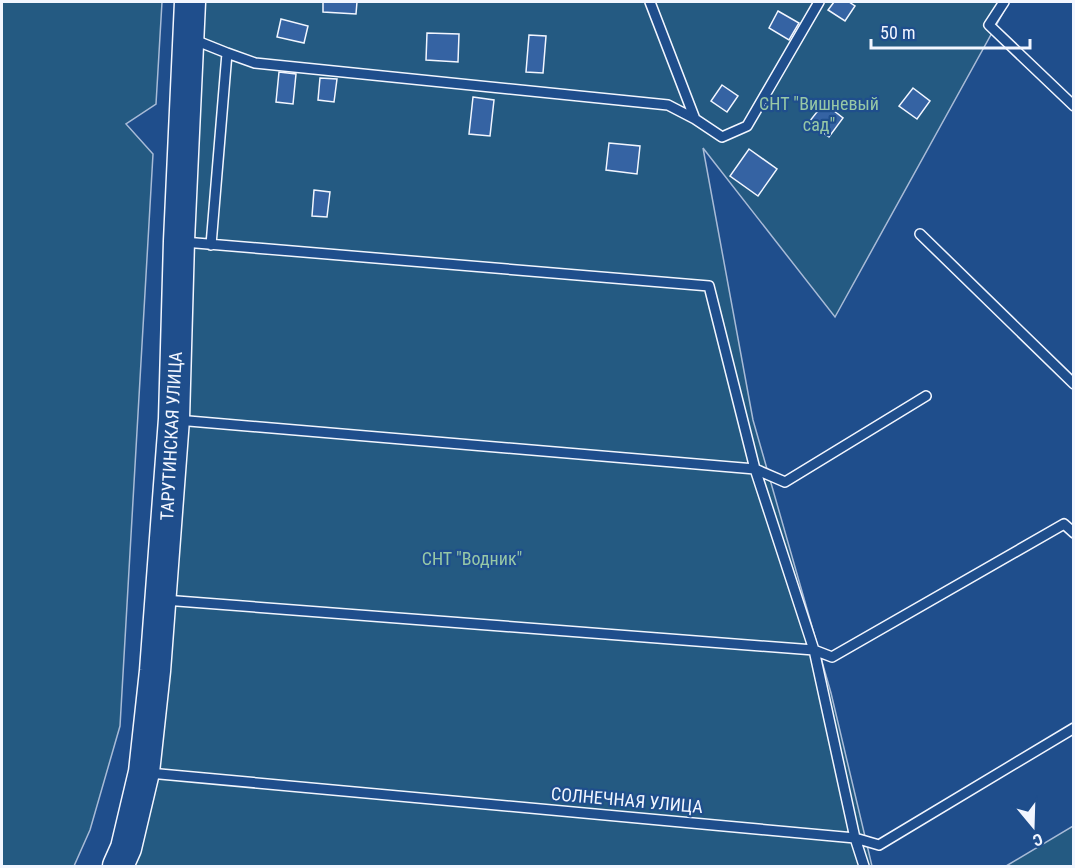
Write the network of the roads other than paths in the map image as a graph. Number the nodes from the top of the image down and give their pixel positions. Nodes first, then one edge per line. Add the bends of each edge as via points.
1 (190, 2) edge
2 (650, 2) edge
3 (819, 2) edge
4 (1004, 2) edge
5 (187, 37) junction
6 (227, 53) junction
7 (1074, 106) edge
8 (695, 119) junction
9 (920, 234) dead end
10 (179, 241) junction
11 (211, 245) junction
12 (1074, 384) edge
13 (926, 396) dead end
14 (174, 419) junction
15 (755, 469) junction
16 (1074, 533) edge
17 (160, 599) junction
18 (814, 650) junction
19 (1074, 728) edge
20 (144, 772) junction
21 (855, 838) junction
22 (118, 867) edge
23 (864, 867) edge

1 - 5 main road, ТАРУТИНСКАЯ УЛИЦА
2 - 8 lane
3 - 8 lane via 747,126 722,137
4 - 7 lane via 989,25
5 - 6 lane
5 - 10 main road, ТАРУТИНСКАЯ УЛИЦА
6 - 8 lane via 255,63 668,105
6 - 11 lane
9 - 12 lane
10 - 11 lane
10 - 14 main road, ТАРУТИНСКАЯ УЛИЦА
11 - 15 lane via 709,285
13 - 15 lane via 785,482
14 - 15 lane
14 - 17 main road, ТАРУТИНСКАЯ УЛИЦА
15 - 18 lane
16 - 18 lane via 1064,524 832,657
17 - 18 lane
17 - 20 main road, ТАРУТИНСКАЯ УЛИЦА
18 - 21 lane
19 - 21 lane, СОЛНЕЧНАЯ УЛИЦА via 879,845
20 - 21 lane, СОЛНЕЧНАЯ УЛИЦА
20 - 22 main road, ТАРУТИНСКАЯ УЛИЦА
21 - 23 lane

